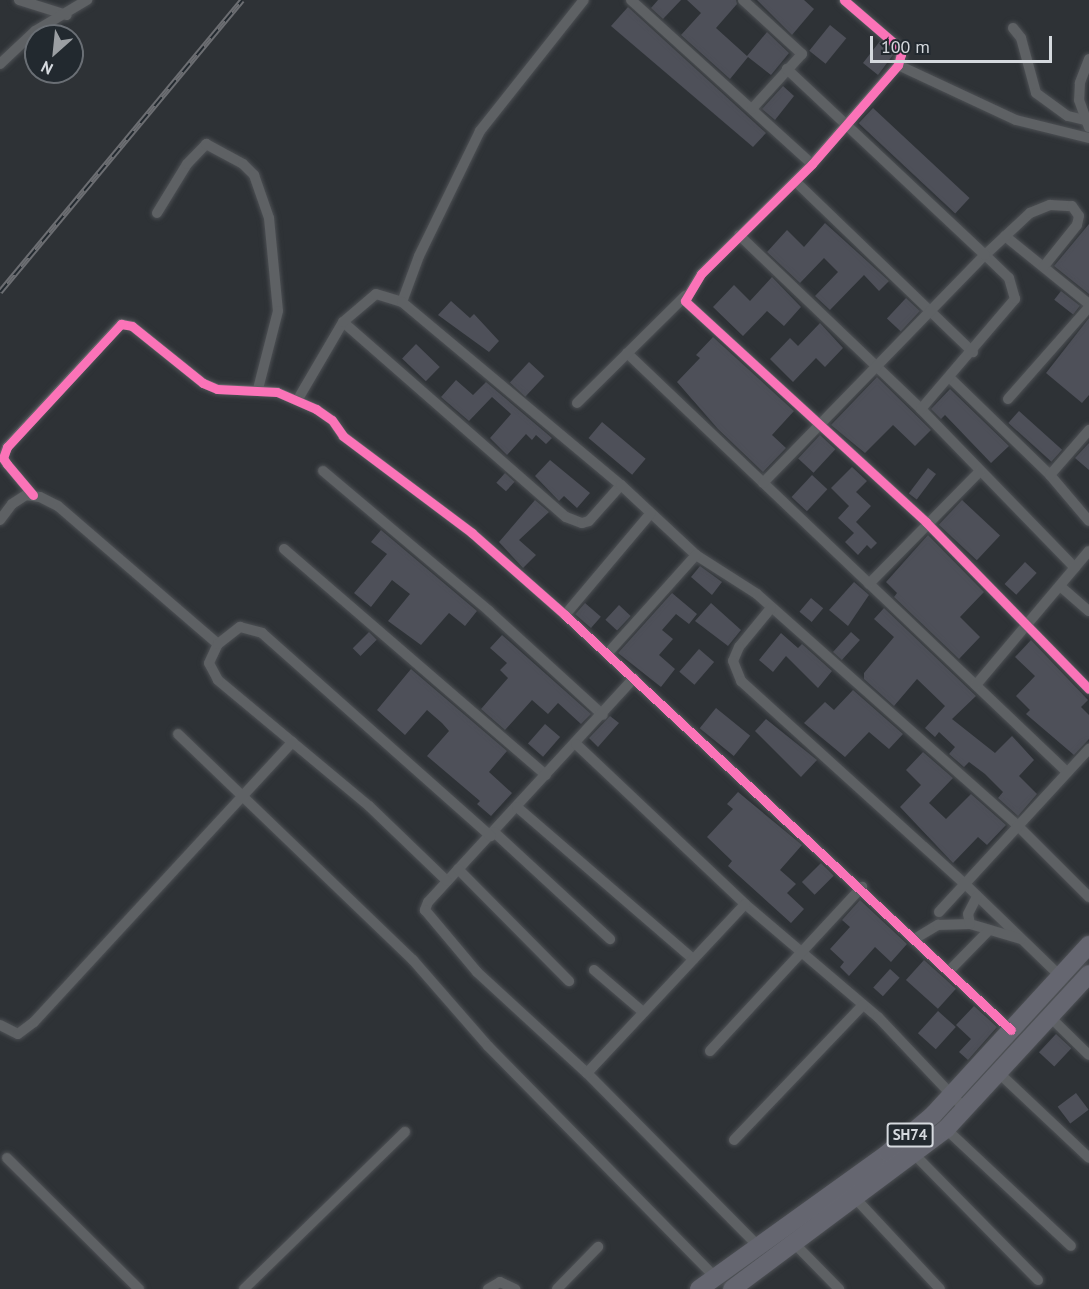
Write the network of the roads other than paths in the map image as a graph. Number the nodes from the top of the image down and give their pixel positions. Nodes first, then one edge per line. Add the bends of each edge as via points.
1 (19, 0) edge
2 (87, 0) edge
3 (584, 0) edge
4 (631, 0) edge
5 (743, 0) edge
6 (844, 0) edge
7 (67, 15) junction
8 (1013, 28) dead end
9 (1089, 59) edge
10 (0, 64) edge
11 (898, 65) junction
12 (787, 69) junction
13 (752, 109) junction
14 (848, 124) junction
15 (1087, 124) edge
16 (1089, 138) edge
17 (812, 164) junction
18 (795, 181) junction
19 (157, 213) dead end
20 (739, 235) junction
21 (1005, 236) junction
22 (985, 255) junction
23 (1044, 266) junction
24 (686, 295) junction
25 (402, 302) junction
26 (1089, 306) edge
27 (931, 312) junction
28 (343, 322) junction
29 (973, 352) junction
30 (627, 353) junction
31 (875, 367) junction
32 (950, 378) junction
33 (258, 390) junction
34 (298, 399) junction
35 (1008, 399) dead end
36 (577, 403) dead end
37 (921, 409) junction
38 (820, 423) junction
39 (1089, 430) edge
40 (323, 471) dead end
41 (979, 472) junction
42 (1050, 475) junction
43 (764, 483) junction
44 (621, 486) junction
45 (33, 495) junction
46 (651, 513) junction
47 (0, 520) edge
48 (1089, 521) edge
49 (926, 522) junction
50 (284, 549) dead end
51 (1089, 551) edge
52 (696, 555) junction
53 (1075, 568) junction
54 (869, 584) junction
55 (1060, 586) junction
56 (771, 608) junction
57 (1089, 611) edge
58 (565, 615) junction
59 (1030, 625) junction
60 (218, 644) junction
61 (608, 653) junction
62 (634, 678) junction
63 (976, 685) junction
64 (1089, 689) edge
65 (603, 715) junction
66 (178, 734) dead end
67 (292, 742) junction
68 (576, 744) junction
69 (1089, 749) edge
70 (1067, 772) junction
71 (546, 775) junction
72 (243, 794) junction
73 (517, 807) junction
74 (1017, 825) junction
75 (492, 834) junction
76 (458, 869) junction
77 (447, 881) junction
78 (964, 884) junction
79 (862, 888) junction
80 (977, 896) junction
81 (1089, 897) edge
82 (745, 904) junction
83 (939, 912) dead end
84 (970, 924) junction
85 (989, 930) junction
86 (916, 938) junction
87 (610, 939) dead end
88 (1022, 939) junction
89 (1089, 945) edge
90 (803, 952) junction
91 (693, 959) junction
92 (594, 970) dead end
93 (950, 970) junction
94 (1089, 974) edge
95 (1061, 977) junction
96 (569, 981) dead end
97 (863, 1005) junction
98 (643, 1012) junction
99 (1050, 1017) junction
100 (6, 1029) edge
101 (1011, 1030) junction
102 (710, 1051) dead end
103 (1089, 1055) edge
104 (587, 1073) junction
105 (1000, 1074) junction
106 (951, 1094) junction
107 (967, 1111) junction
108 (946, 1130) junction
109 (405, 1132) dead end
110 (734, 1140) dead end
111 (916, 1156) junction
112 (7, 1158) dead end
113 (1089, 1158) edge
114 (856, 1199) junction
115 (784, 1230) junction
116 (795, 1245) junction
117 (1071, 1246) dead end
118 (598, 1247) dead end
119 (760, 1248) junction
120 (1038, 1280) dead end
121 (722, 1283) edge
122 (139, 1289) edge
123 (244, 1289) edge
124 (488, 1289) edge
125 (515, 1289) edge
126 (557, 1289) edge
127 (699, 1289) edge
128 (732, 1289) edge
129 (839, 1289) edge
130 (940, 1289) edge

1 - 7 street
2 - 7 street
3 - 25 street via 480,131 418,256
4 - 13 street
5 - 12 street via 802,54
6 - 11 street via 895,44 901,54
7 - 10 street via 35,31
8 - 15 street via 1021,38 1036,93 1068,116
9 - 15 street via 1080,83 1079,100
11 - 14 street
11 - 16 street via 1016,120
12 - 13 street
12 - 14 street
13 - 17 street
14 - 17 street
14 - 22 street
17 - 18 street
18 - 20 street
18 - 27 street
19 - 33 street via 187,164 206,144 243,164 254,175 269,218 278,311
20 - 24 street
20 - 31 street
21 - 22 street
21 - 23 street
21 - 23 street via 1030,213 1050,205 1072,206 1079,216 1077,225
22 - 27 street
22 - 29 street via 1008,278 1015,299
23 - 26 street
24 - 30 street
24 - 38 street via 690,308
25 - 28 street via 376,294
25 - 44 street
26 - 35 street
27 - 29 street
27 - 31 street
28 - 34 street
28 - 44 street via 566,517 582,523 589,521
29 - 32 street
30 - 36 street
30 - 43 street
31 - 37 street
31 - 38 street
32 - 37 street
32 - 42 street
33 - 34 street
33 - 45 street via 217,389 203,383 132,326 121,324 3,454 7,465
34 - 58 street via 332,420 343,436 472,533
37 - 41 street
38 - 43 street
38 - 49 street
39 - 42 street
40 - 65 street via 489,611
41 - 49 street
41 - 53 street
42 - 48 street
43 - 54 street
44 - 46 street
45 - 47 street via 18,499
45 - 60 street via 58,506
46 - 52 street
46 - 58 street
49 - 54 street
49 - 59 street
50 - 71 street
51 - 53 street
52 - 56 street
52 - 61 street
53 - 55 street
54 - 63 street
55 - 57 street
55 - 59 street
56 - 74 street
56 - 78 street via 739,647 733,661 741,681
58 - 61 street
59 - 63 street
59 - 64 street
60 - 67 street via 210,655 215,676
60 - 75 street via 240,627 262,633
61 - 62 street
62 - 65 street
62 - 79 street
63 - 70 street
65 - 68 street
66 - 72 street
67 - 72 street
67 - 77 street via 369,806
68 - 71 street
68 - 82 street
69 - 70 street
70 - 74 street
71 - 73 street
72 - 100 street via 34,1022 23,1032
72 - 121 street via 413,960 488,1046
73 - 75 street
73 - 91 street via 570,857
74 - 78 street
74 - 81 street
75 - 76 street
75 - 87 street
76 - 77 street
76 - 96 street
77 - 104 street via 428,902 425,910 429,918 477,972
78 - 80 street
78 - 83 street
79 - 86 street
79 - 90 street
80 - 84 street via 968,914
80 - 88 street
82 - 90 street
82 - 91 street
84 - 85 street
84 - 86 street via 938,925
85 - 88 street
85 - 93 street
86 - 93 street
88 - 95 street
89 - 95 main road, SH74
90 - 97 street
90 - 102 street
91 - 98 street
92 - 98 street
93 - 101 street
94 - 99 main road, SH74
95 - 101 main road, SH74
97 - 106 street
97 - 110 street
98 - 104 street
99 - 103 street
99 - 105 main road, SH74
101 - 106 main road, SH74
104 - 119 street
105 - 107 main road, SH74
105 - 113 street
106 - 107 street
106 - 115 main road, SH74 via 888,1153
107 - 108 main road, SH74
108 - 111 main road, SH74
108 - 117 street
109 - 123 street
111 - 114 main road, SH74
111 - 120 street
112 - 122 street
114 - 116 main road, SH74
114 - 130 street
115 - 116 street
115 - 119 main road, SH74
116 - 128 main road, SH74
116 - 129 street
118 - 126 street
119 - 121 main road, SH74
121 - 127 main road, SH74
124 - 125 street via 500,1281

